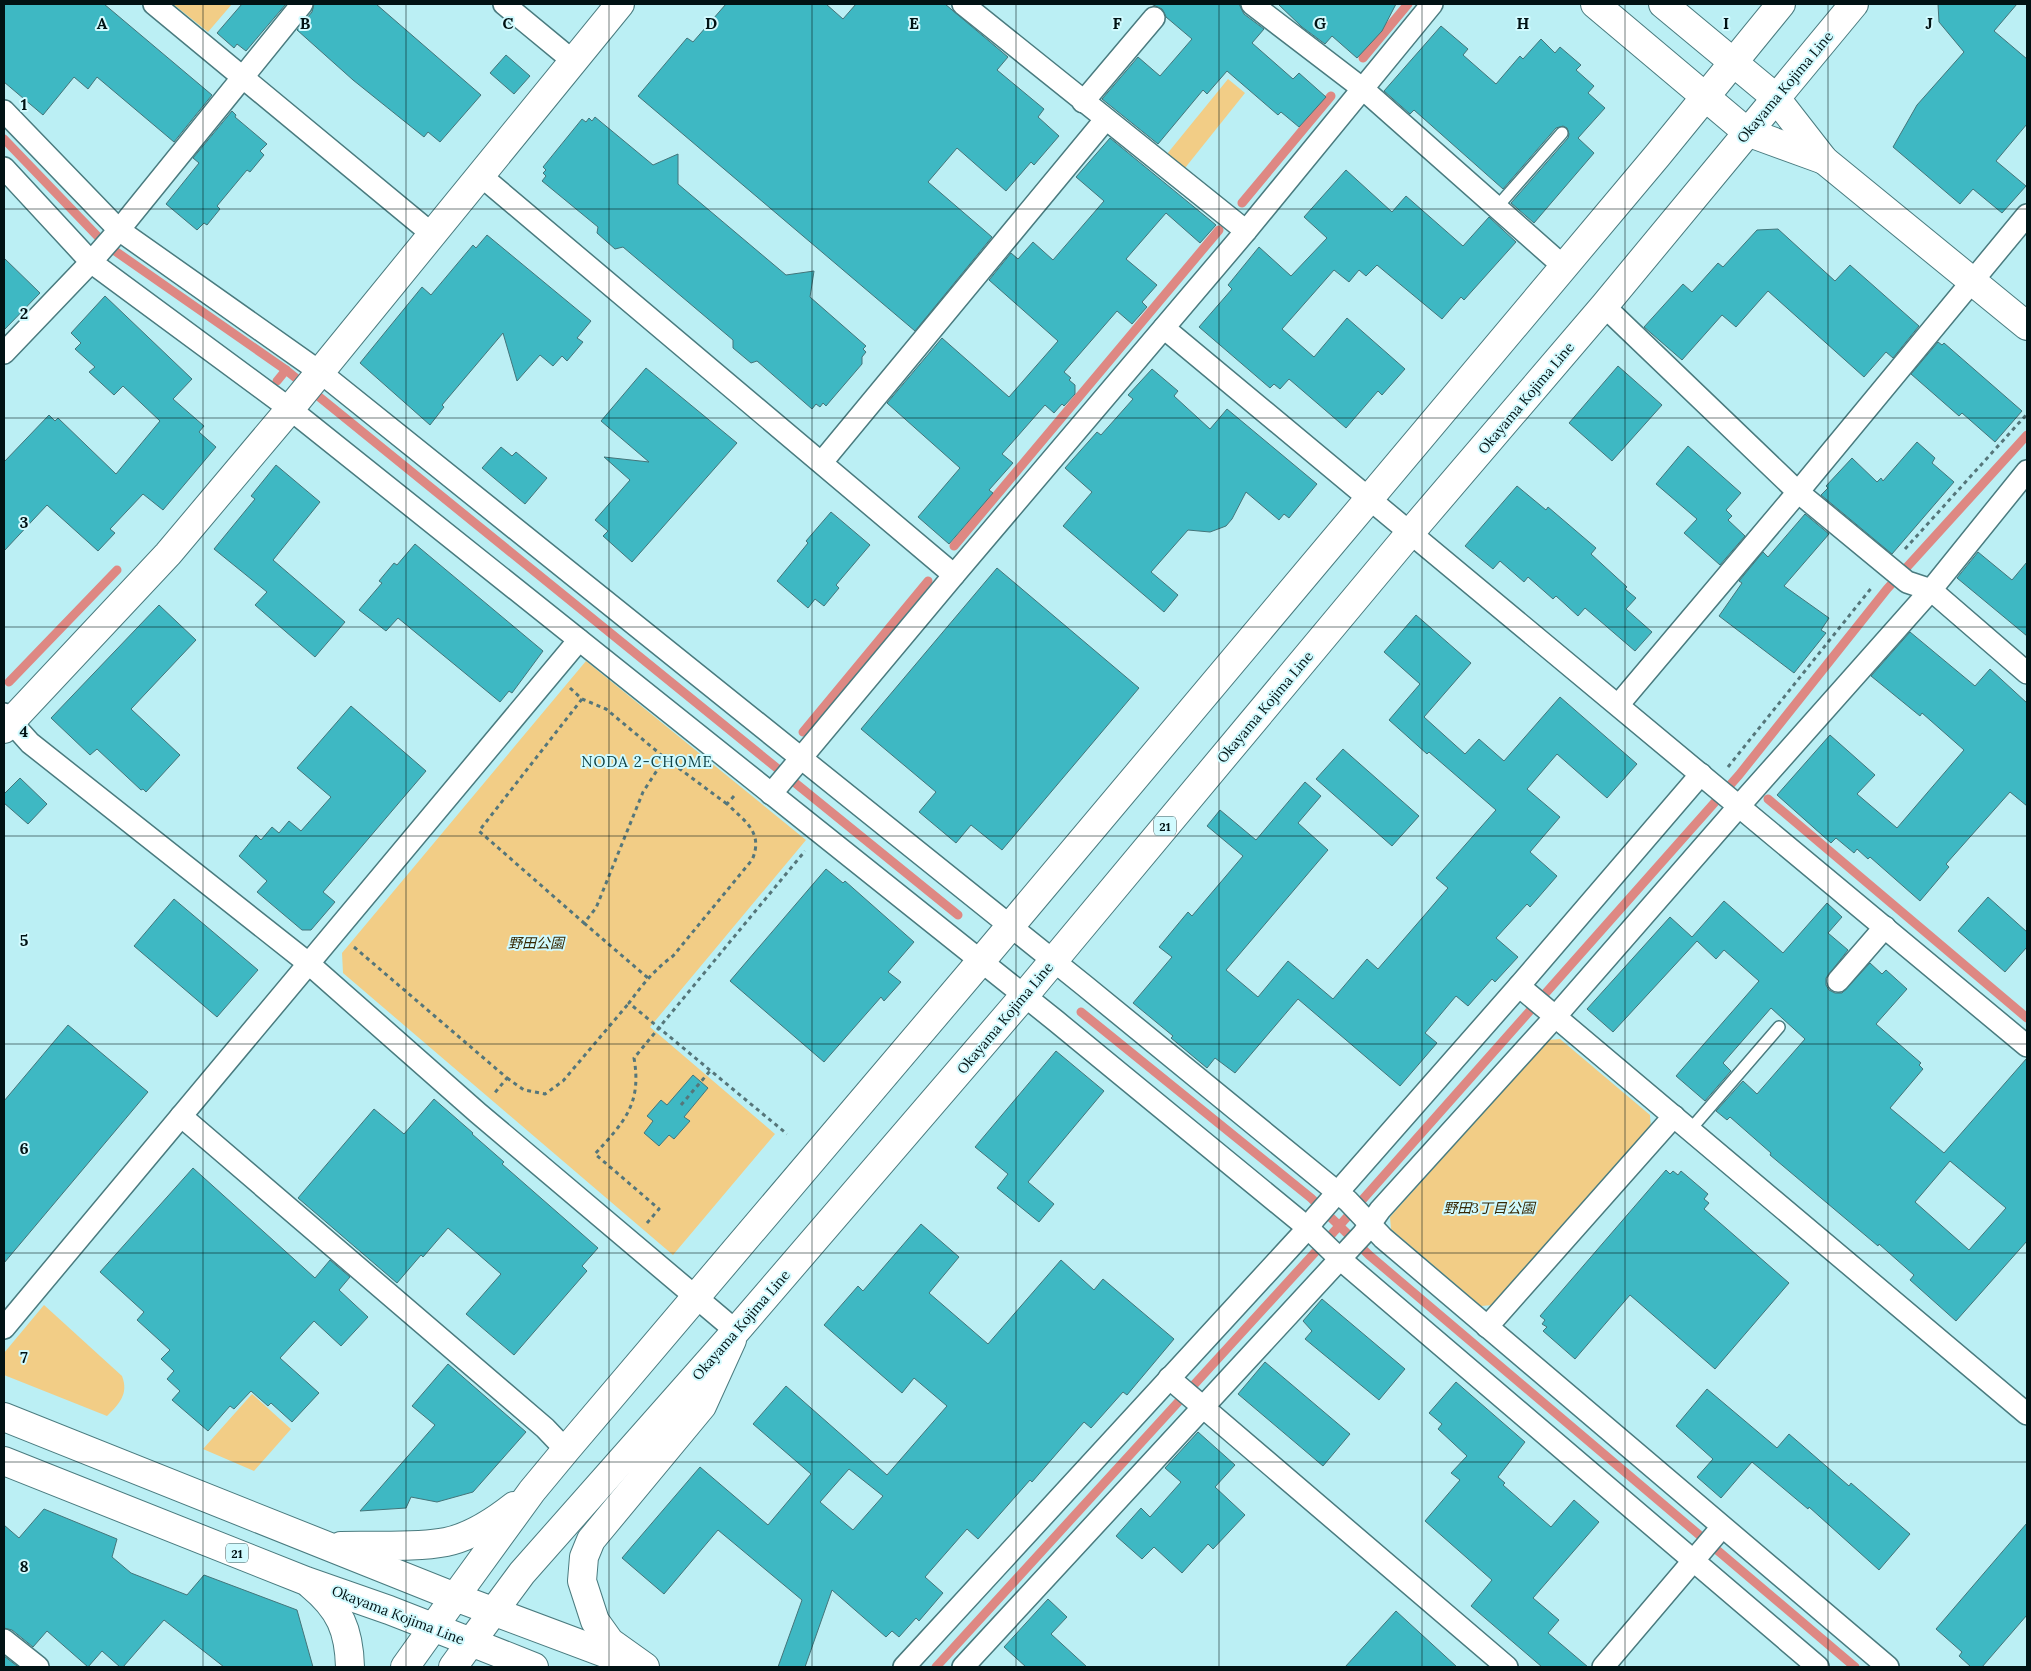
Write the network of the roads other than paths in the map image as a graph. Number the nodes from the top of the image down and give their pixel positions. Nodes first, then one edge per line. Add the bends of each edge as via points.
1 (154, 4) edge
2 (302, 4) edge
3 (504, 4) edge
4 (620, 4) edge
5 (963, 4) edge
6 (1252, 4) edge
7 (1432, 4) edge
8 (1595, 4) edge
9 (1663, 4) edge
10 (1781, 4) edge
11 (1854, 4) edge
12 (1154, 18) dead end
13 (574, 61) junction
14 (1734, 62) junction
15 (243, 77) junction
16 (1363, 89) junction
17 (1705, 97) junction
18 (1776, 97) junction
19 (1083, 102) junction
20 (4, 111) edge
21 (1105, 120) junction
22 (1747, 132) junction
23 (1562, 133) dead end
24 (1824, 160) junction
25 (4, 168) edge
26 (480, 176) junction
27 (1496, 207) junction
28 (2027, 215) edge
29 (1246, 232) junction
30 (116, 233) junction
31 (432, 234) junction
32 (95, 257) junction
33 (1562, 266) junction
34 (1972, 281) junction
35 (1604, 306) junction
36 (2027, 326) edge
37 (1164, 328) junction
38 (7, 342) edge
39 (305, 390) junction
40 (822, 462) junction
41 (2027, 471) edge
42 (1798, 492) junction
43 (1368, 498) junction
44 (1410, 533) junction
45 (954, 575) junction
46 (1931, 590) junction
47 (580, 640) junction
48 (2027, 673) edge
49 (1619, 704) junction
50 (6, 721) edge
51 (797, 763) junction
52 (775, 790) junction
53 (1721, 790) junction
54 (1009, 927) junction
55 (1885, 927) junction
56 (981, 961) junction
57 (1052, 961) junction
58 (308, 963) junction
59 (1838, 981) dead end
60 (1024, 996) junction
61 (1538, 1002) junction
62 (1779, 1027) dead end
63 (2027, 1046) edge
64 (181, 1116) junction
65 (1682, 1123) junction
66 (1352, 1211) junction
67 (1326, 1241) junction
68 (696, 1297) junction
69 (1487, 1327) junction
70 (4, 1328) edge
71 (736, 1332) junction
72 (1173, 1382) junction
73 (1198, 1404) junction
74 (2027, 1414) edge
75 (4, 1417) edge
76 (566, 1450) junction
77 (4, 1461) edge
78 (532, 1492) junction
79 (1719, 1531) junction
80 (330, 1546) junction
81 (1697, 1556) junction
82 (306, 1581) junction
83 (455, 1597) junction
84 (493, 1612) junction
85 (434, 1628) junction
86 (4, 1640) edge
87 (471, 1642) junction
88 (38, 1667) edge
89 (350, 1667) edge
90 (405, 1667) edge
91 (453, 1667) edge
92 (534, 1667) edge
93 (644, 1667) edge
94 (904, 1667) edge
95 (963, 1667) edge
96 (1507, 1667) edge
97 (1603, 1667) edge
98 (1818, 1667) edge
99 (1888, 1667) edge

1 - 15 street
2 - 15 street
3 - 13 street
4 - 13 main road
5 - 19 street
6 - 16 street
7 - 16 street
8 - 17 main road
9 - 14 main road
10 - 14 main road
11 - 18 main road, Okayama Kojima Line / 21
12 - 19 street
13 - 26 main road
14 - 17 main road
14 - 18 main road
15 - 30 street
15 - 31 street
16 - 27 street
16 - 29 street
17 - 22 main road
17 - 33 main road
18 - 22 main road, Okayama Kojima Line / 21
18 - 24 main road
19 - 21 street
20 - 30 street
21 - 29 street
21 - 40 street
22 - 24 main road
22 - 35 main road, Okayama Kojima Line / 21
23 - 27 lane
24 - 34 main road
25 - 32 street
26 - 31 main road
26 - 40 street
27 - 33 street
28 - 34 street
29 - 37 street
30 - 32 street
30 - 39 street
31 - 39 main road
32 - 38 street
32 - 39 street
33 - 43 main road
34 - 36 main road
34 - 42 street
35 - 42 street
35 - 44 main road, Okayama Kojima Line / 21
37 - 43 street
37 - 45 street
39 - 47 street
39 - 50 main road via 168,554
39 - 51 street
40 - 45 street
41 - 46 street
42 - 46 street via 1896,573
42 - 49 street
43 - 44 street
43 - 54 main road
44 - 49 street
44 - 57 main road, Okayama Kojima Line / 21
45 - 51 street
46 - 48 street
46 - 53 street
47 - 52 street via 749,778
47 - 58 street
49 - 53 street
50 - 58 street
51 - 52 street
51 - 54 street
52 - 56 street via 820,833
53 - 55 street
53 - 61 street
53 - 61 street
54 - 56 main road
54 - 57 street
55 - 59 street
55 - 63 street
56 - 60 street
56 - 68 main road
57 - 60 main road, Okayama Kojima Line / 21
57 - 66 street
58 - 64 street
58 - 68 street via 478,1113
60 - 67 street
60 - 71 main road, Okayama Kojima Line / 21
61 - 65 street
61 - 66 street
61 - 66 street via 1380,1210
62 - 65 lane
64 - 70 street
64 - 76 street
65 - 69 street
65 - 74 street
66 - 67 street
66 - 67 street
66 - 69 street
67 - 72 street
67 - 73 street
67 - 81 street
68 - 71 street
68 - 76 main road
69 - 79 street
71 - 84 main road, Okayama Kojima Line / 21 via 522,1573
71 - 93 main road via 702,1406 591,1540 584,1557 582,1581 596,1621 610,1642
72 - 73 street
72 - 94 street
73 - 95 street
73 - 96 street
75 - 80 main road
76 - 78 main road
77 - 82 main road, Okayama Kojima Line / 21
78 - 80 main road via 505,1513 463,1537 445,1542
78 - 83 main road
79 - 81 street
79 - 99 street
80 - 83 main road
81 - 97 street
81 - 98 street
82 - 85 main road, Okayama Kojima Line / 21
82 - 89 main road via 335,1609 345,1628 350,1646
83 - 84 main road
83 - 85 main road
84 - 87 main road, Okayama Kojima Line / 21
84 - 93 main road
85 - 87 main road, Okayama Kojima Line / 21
85 - 90 main road
86 - 88 street
87 - 91 main road
87 - 92 main road

